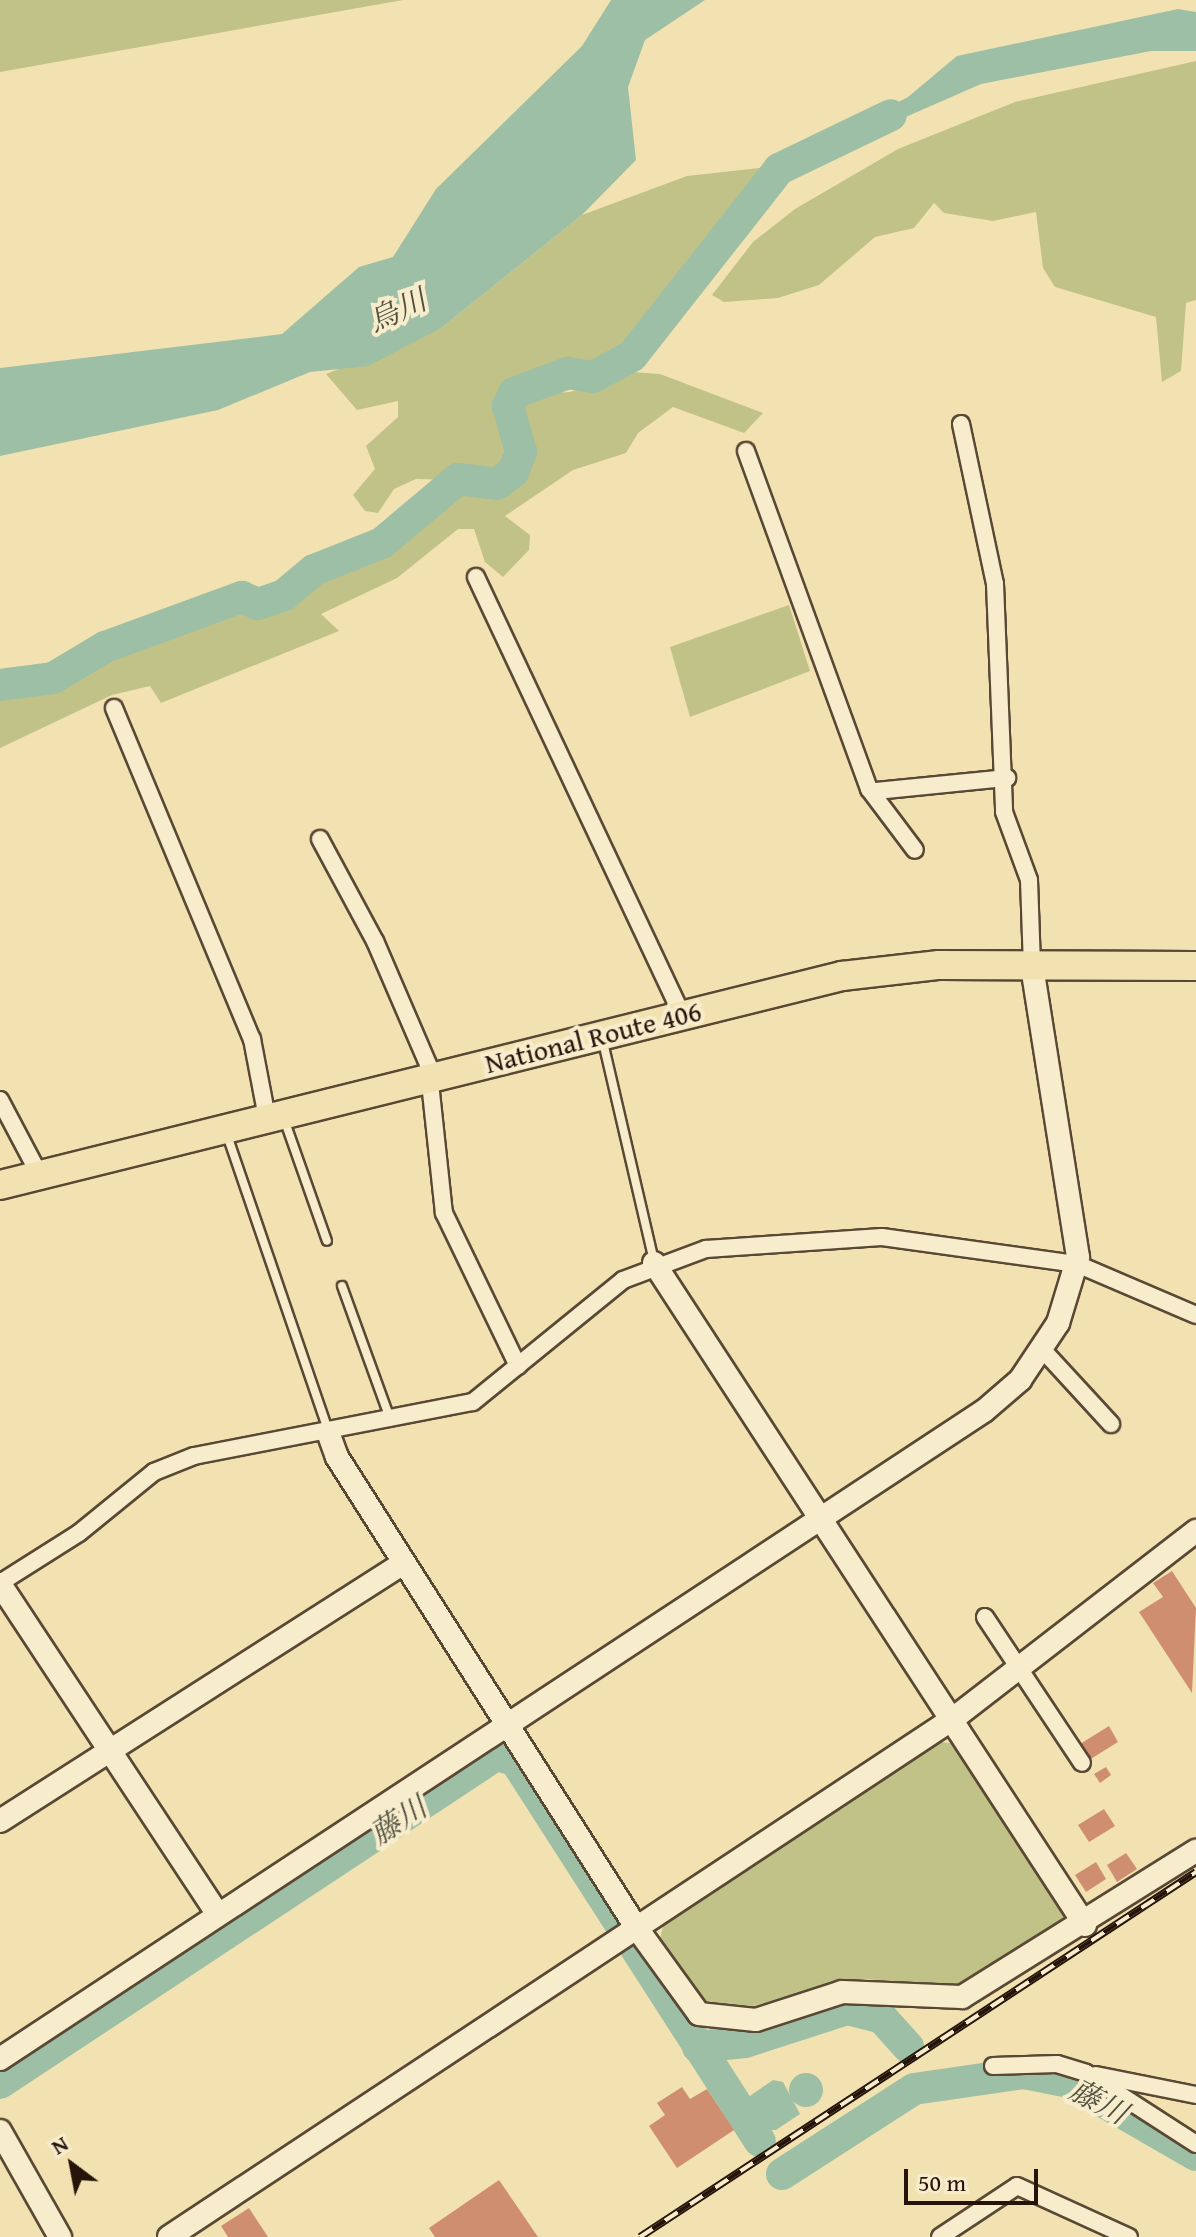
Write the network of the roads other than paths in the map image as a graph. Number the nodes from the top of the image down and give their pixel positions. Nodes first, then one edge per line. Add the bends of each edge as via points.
1 (961, 424) dead end
2 (746, 451) dead end
3 (476, 577) dead end
4 (114, 708) dead end
5 (1007, 778) junction
6 (876, 791) junction
7 (320, 839) dead end
8 (915, 850) dead end
9 (1032, 965) junction
10 (1196, 966) edge
11 (682, 1014) junction
12 (601, 1033) junction
13 (430, 1078) junction
14 (0, 1100) edge
15 (275, 1116) junction
16 (225, 1129) junction
17 (40, 1176) junction
18 (0, 1185) edge
19 (327, 1241) dead end
20 (654, 1263) junction
21 (1077, 1264) junction
22 (342, 1286) dead end
23 (1196, 1315) edge
24 (1042, 1349) junction
25 (518, 1366) junction
26 (392, 1422) junction
27 (1111, 1424) dead end
28 (329, 1435) junction
29 (821, 1519) junction
30 (1196, 1531) edge
31 (403, 1563) junction
32 (0, 1584) edge
33 (985, 1617) dead end
34 (1020, 1667) junction
35 (954, 1718) junction
36 (507, 1726) junction
37 (109, 1750) junction
38 (1082, 1763) dead end
39 (0, 1821) edge
40 (1196, 1851) edge
41 (218, 1915) junction
42 (1085, 1925) junction
43 (636, 1927) junction
44 (0, 2059) edge
45 (993, 2066) dead end
46 (1086, 2073) junction
47 (1196, 2095) edge
48 (0, 2131) edge
49 (1196, 2144) edge
50 (60, 2237) edge
51 (169, 2237) edge
52 (940, 2237) edge
53 (1129, 2237) edge

1 - 5 street via 995,584
2 - 6 street via 815,659 869,789
3 - 11 street
4 - 15 street via 252,1039
5 - 6 street
5 - 9 street via 1007,828 1029,880 1036,928
6 - 8 street
7 - 13 street via 375,941
9 - 10 highway, National Route 406
9 - 11 highway, National Route 406 via 890,968
9 - 21 street
11 - 12 highway, National Route 406
12 - 13 highway, National Route 406
12 - 20 lane
13 - 15 highway, National Route 406
13 - 25 street via 444,1213
14 - 17 street
15 - 16 highway, National Route 406
15 - 19 lane
16 - 17 highway, National Route 406
16 - 28 lane
17 - 18 highway, National Route 406
20 - 21 street via 706,1249 882,1237
20 - 25 street via 605,1293
20 - 29 street
21 - 23 street
21 - 24 street
22 - 26 lane
24 - 27 street
24 - 29 street via 984,1411
25 - 26 street via 473,1402
26 - 28 street
28 - 31 street
28 - 32 street via 227,1446 154,1472
29 - 35 street
29 - 36 street
30 - 34 street
31 - 36 street
31 - 37 street
32 - 37 street
33 - 34 street
34 - 35 street
34 - 38 street
35 - 42 street
35 - 43 street
36 - 41 street
36 - 43 street
37 - 39 street
37 - 41 street
40 - 42 street
41 - 44 street
42 - 43 street via 962,1997 842,1992 735,2022 699,2014 684,2001
43 - 51 street
45 - 46 street via 1057,2064
46 - 47 street
46 - 49 street
48 - 50 street
52 - 53 street via 1017,2186

